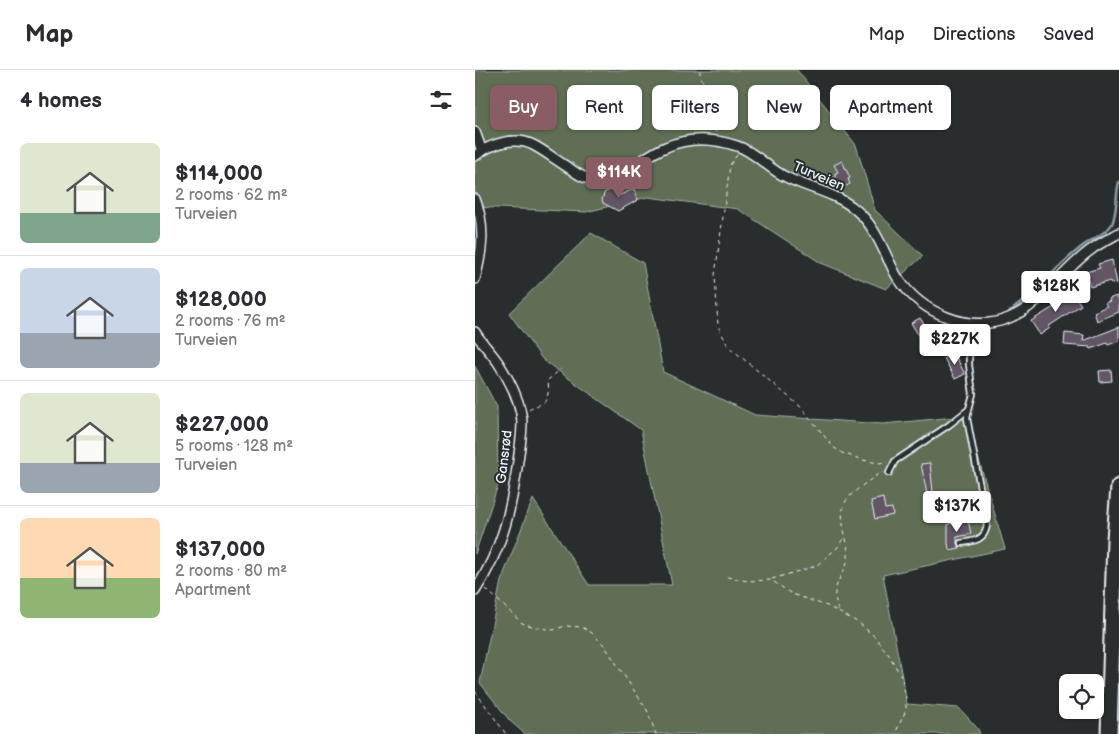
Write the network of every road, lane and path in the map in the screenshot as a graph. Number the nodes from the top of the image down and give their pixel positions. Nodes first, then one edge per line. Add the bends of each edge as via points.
1 (700, 70) edge
2 (475, 132) edge
3 (716, 141) junction
4 (740, 146) junction
5 (478, 153) edge
6 (475, 200) edge
7 (1119, 233) edge
8 (475, 279) edge
9 (972, 323) junction
10 (475, 332) edge
11 (561, 369) dead end
12 (969, 409) junction
13 (521, 411) junction
14 (895, 461) junction
15 (889, 473) dead end
16 (1119, 487) edge
17 (845, 537) junction
18 (961, 543) dead end
19 (727, 577) dead end
20 (771, 580) junction
21 (477, 588) edge
22 (838, 612) junction
23 (475, 691) edge
24 (506, 734) edge
25 (656, 734) edge
26 (895, 734) edge
27 (1109, 734) edge

1 - 3 path via 717,115
2 - 5 street, Turveien
3 - 4 street, Turveien
3 - 5 street, Turveien via 690,139 664,147 622,173 604,180 591,180 579,175 532,144 514,141
4 - 9 street, Turveien via 785,177 831,194 857,210 876,233 898,278 922,304 949,319
4 - 14 path via 730,165 715,274 718,326 728,346 802,408 833,447 863,460 878,463
6 - 8 street via 481,214 482,242
7 - 9 street, Turveien via 1092,249 1026,309 1008,319
9 - 12 lane via 969,365 973,394
10 - 13 street, Gansrød via 499,364
11 - 13 path via 548,380 546,401
12 - 14 lane
12 - 18 lane via 967,418 987,525 983,536
13 - 21 street, Gansrød via 522,432 506,526
14 - 15 lane
14 - 17 path via 847,499 843,507
16 - 27 main road
17 - 20 path via 816,566
17 - 22 path via 849,552 844,572 837,583
19 - 20 path via 748,581
20 - 22 path via 792,594
21 - 25 path via 493,594 521,623 553,630 565,626 583,627 592,633 604,645 647,710
22 - 26 path via 874,636 902,678 906,710
23 - 24 path

